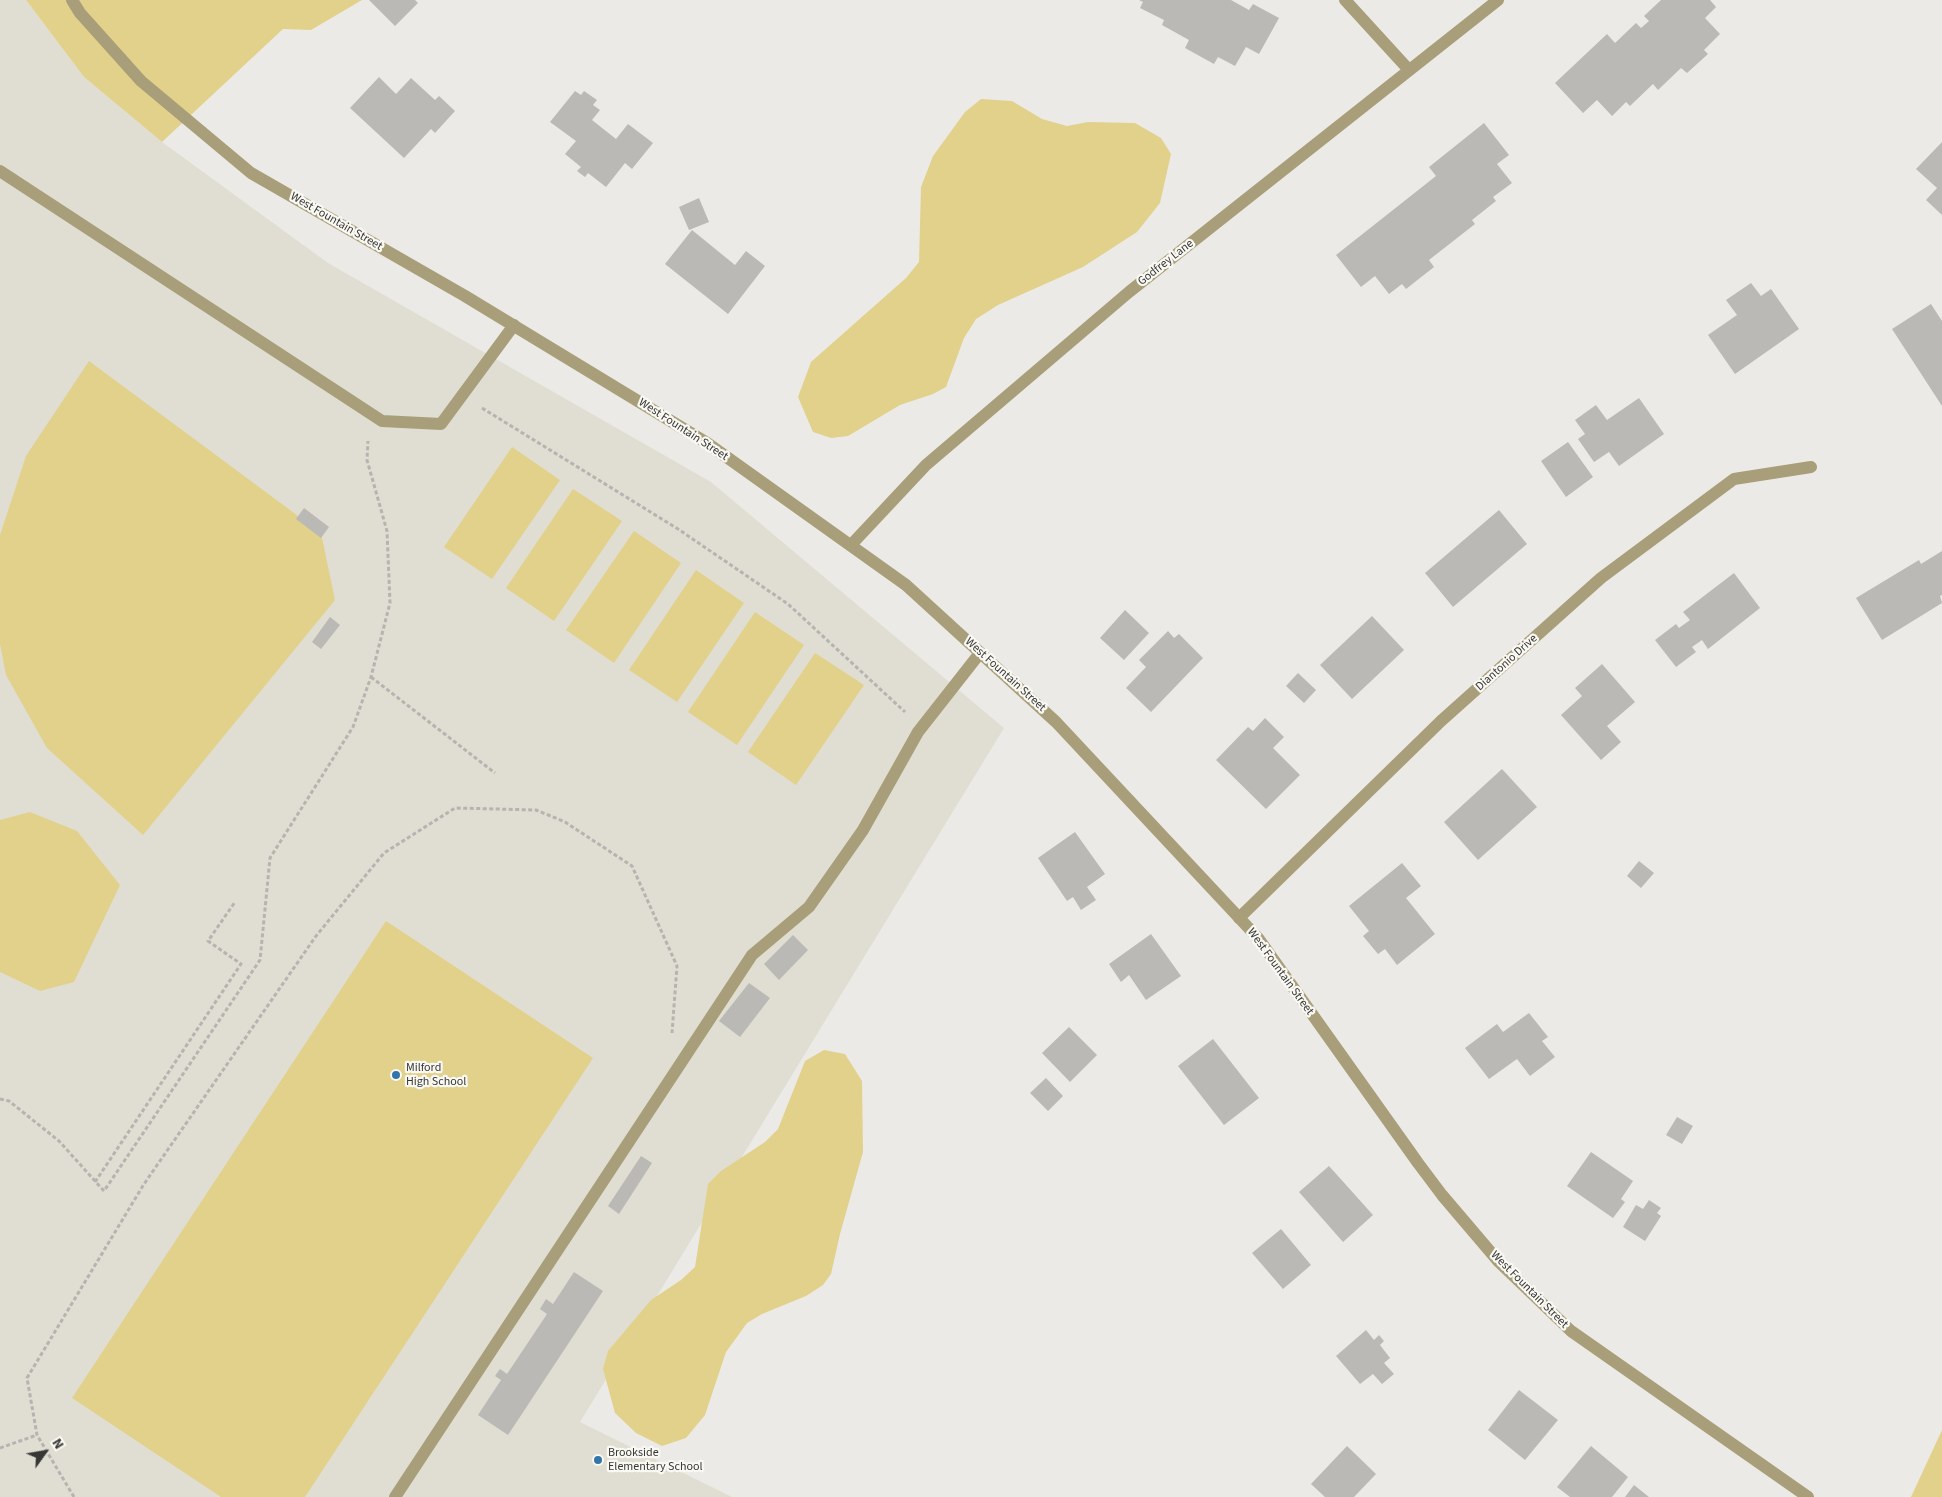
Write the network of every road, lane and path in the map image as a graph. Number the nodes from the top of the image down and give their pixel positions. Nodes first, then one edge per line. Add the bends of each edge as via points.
1 (72, 0) edge
2 (1345, 0) edge
3 (1498, 0) edge
4 (1409, 70) junction
5 (0, 171) edge
6 (514, 326) junction
7 (462, 396) junction
8 (370, 414) junction
9 (1811, 467) dead end
10 (850, 545) junction
11 (980, 653) junction
12 (371, 677) junction
13 (922, 727) junction
14 (495, 773) dead end
15 (235, 902) dead end
16 (1239, 918) junction
17 (671, 1039) dead end
18 (0, 1099) edge
19 (95, 1182) junction
20 (37, 1435) junction
21 (0, 1448) edge
22 (74, 1497) edge
23 (395, 1497) edge
24 (1808, 1497) edge

1 - 6 street, West Fountain Street via 141,81 251,173
2 - 4 street
3 - 4 street, Godfrey Lane
4 - 10 street, Godfrey Lane via 1099,317 926,465
5 - 8 street
6 - 7 street
6 - 10 street, West Fountain Street via 707,443
7 - 8 street via 441,424 382,421
7 - 13 path via 678,529 788,604
8 - 12 path via 367,460 387,530 390,603
9 - 16 street, Diantonio Drive via 1734,479 1601,578 1441,721
10 - 11 street, West Fountain Street via 906,585
11 - 13 street
11 - 16 street, West Fountain Street via 1056,722
12 - 14 path
12 - 19 path via 353,727 270,858 260,960 104,1191
13 - 23 street via 863,830 808,907 752,955
15 - 19 path via 208,941 241,964
16 - 24 street, West Fountain Street via 1258,938 1437,1189 1499,1262 1571,1331
17 - 20 path via 677,966 632,866 565,822 536,810 455,808 384,853 316,936 144,1184 27,1378
18 - 19 path via 9,1101 59,1141
20 - 21 path
20 - 22 path

